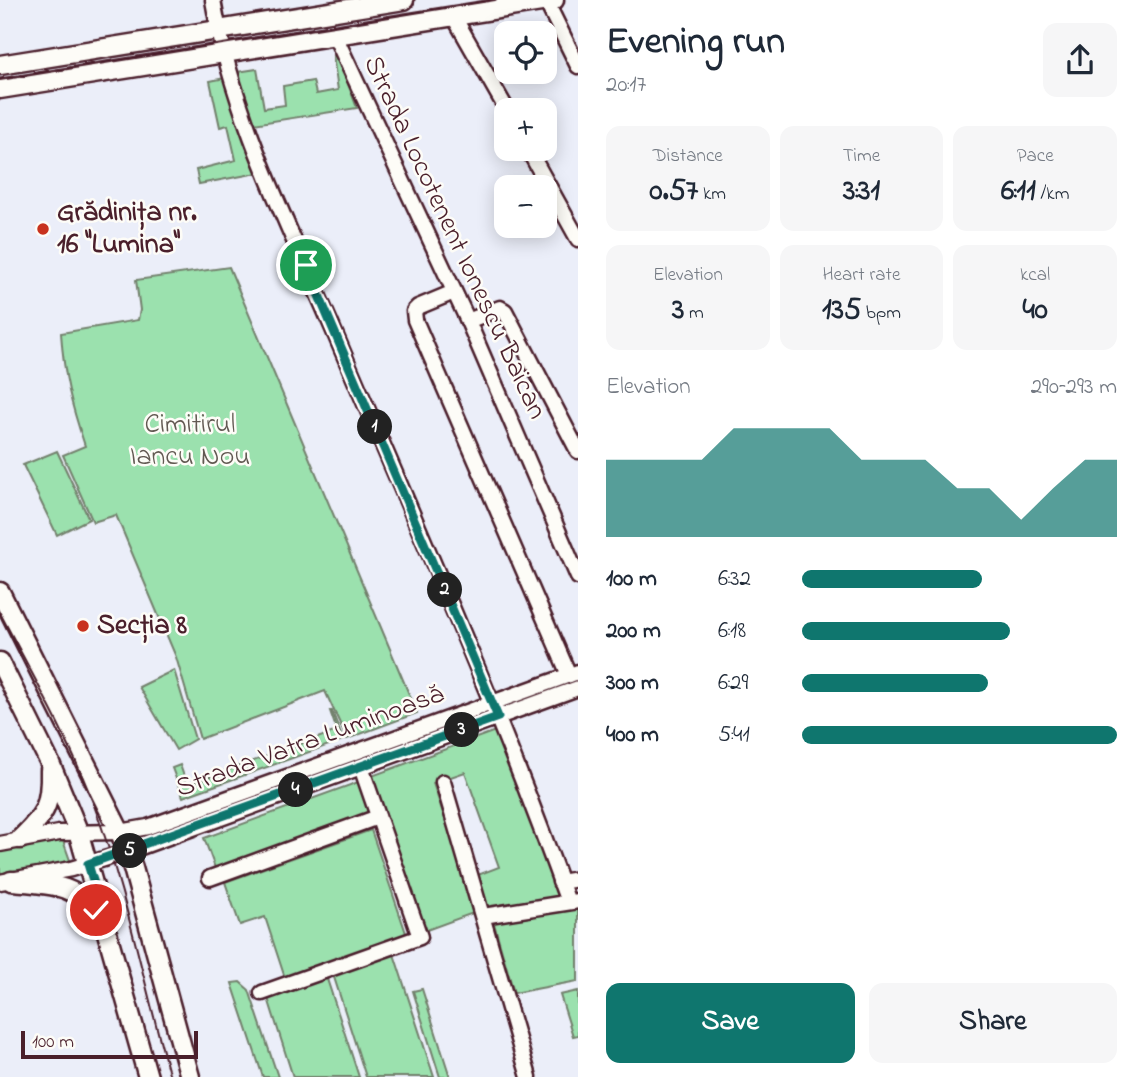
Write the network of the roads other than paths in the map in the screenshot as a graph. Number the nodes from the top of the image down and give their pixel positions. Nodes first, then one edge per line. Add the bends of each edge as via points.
1 (213, 0) edge
2 (404, 0) edge
3 (550, 1) edge
4 (454, 17) junction
5 (218, 30) junction
6 (335, 36) junction
7 (224, 54) junction
8 (0, 65) edge
9 (578, 66) edge
10 (0, 89) edge
11 (500, 98) edge
12 (535, 161) edge
13 (578, 239) edge
14 (454, 292) junction
15 (468, 321) junction
16 (578, 451) edge
17 (578, 577) edge
18 (0, 592) edge
19 (0, 662) edge
20 (573, 673) edge
21 (578, 688) edge
22 (493, 702) junction
23 (498, 717) junction
24 (50, 763) junction
25 (361, 767) junction
26 (443, 782) dead end
27 (378, 817) junction
28 (87, 831) junction
29 (120, 832) junction
30 (20, 839) junction
31 (0, 844) edge
32 (127, 852) junction
33 (97, 862) junction
34 (210, 878) dead end
35 (578, 879) edge
36 (6, 881) edge
37 (560, 882) junction
38 (573, 902) edge
39 (482, 916) junction
40 (107, 927) junction
41 (262, 993) dead end
42 (148, 1077) edge
43 (190, 1077) edge
44 (529, 1077) edge

1 - 5 street
2 - 5 main road
3 - 4 main road
3 - 9 street
4 - 6 main road
4 - 11 street
5 - 7 street
5 - 8 main road
6 - 7 main road
6 - 14 street, Strada Locotenent Ionescu Baican
7 - 10 main road
7 - 22 street via 268,176
12 - 13 street
14 - 15 street, Strada Locotenent Ionescu Baican
14 - 20 street via 418,307 415,320
15 - 16 street via 500,308 506,311
15 - 17 street, Strada Locotenent Ionescu Baican
18 - 29 main road
19 - 24 main road
20 - 22 street, Strada Vatra Luminoasă
21 - 23 street, Strada Vatra Luminoasă
22 - 23 street
22 - 29 street, Strada Vatra Luminoasă via 148,827
23 - 25 street, Strada Vatra Luminoasă
23 - 37 street
24 - 28 main road
24 - 30 main road via 48,803
25 - 27 street
25 - 32 street, Strada Vatra Luminoasă
26 - 39 street
27 - 34 street
27 - 41 street via 421,937
28 - 29 street, Strada Vatra Luminoasă
28 - 30 street, Strada Vatra Luminoasă
28 - 33 main road
29 - 32 main road
30 - 31 street, Strada Vatra Luminoasă
32 - 33 street, Strada Vatra Luminoasă
32 - 43 main road
33 - 36 street, Strada Vatra Luminoasă
33 - 40 main road
35 - 37 street
36 - 40 main road via 72,890
37 - 38 street
38 - 39 street
39 - 44 street
40 - 42 main road

